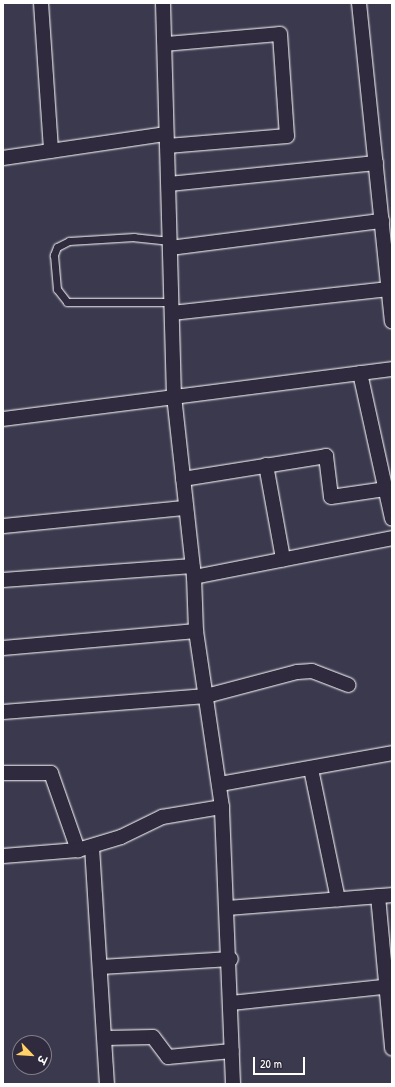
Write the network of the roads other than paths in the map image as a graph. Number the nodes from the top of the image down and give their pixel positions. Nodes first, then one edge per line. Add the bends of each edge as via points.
1 (41, 3) edge
2 (164, 3) edge
3 (359, 3) edge
4 (165, 44) junction
5 (166, 140) junction
6 (51, 150) junction
7 (3, 158) edge
8 (376, 163) junction
9 (169, 184) junction
10 (382, 221) junction
11 (170, 245) junction
12 (389, 289) junction
13 (172, 307) junction
14 (392, 321) edge
15 (392, 370) edge
16 (360, 373) junction
17 (174, 397) junction
18 (3, 419) edge
19 (266, 465) junction
20 (183, 478) junction
21 (386, 489) junction
22 (184, 508) junction
23 (392, 519) edge
24 (3, 526) edge
25 (392, 538) edge
26 (283, 559) junction
27 (193, 571) junction
28 (3, 580) edge
29 (196, 631) junction
30 (3, 648) edge
31 (348, 685) dead end
32 (206, 696) junction
33 (3, 712) edge
34 (392, 753) edge
35 (311, 769) junction
36 (3, 773) edge
37 (220, 784) junction
38 (222, 807) junction
39 (92, 847) junction
40 (78, 850) junction
41 (3, 856) edge
42 (392, 895) edge
43 (378, 896) junction
44 (338, 899) junction
45 (228, 908) junction
46 (231, 959) junction
47 (101, 967) junction
48 (388, 987) edge
49 (231, 1003) junction
50 (105, 1038) junction
51 (392, 1048) edge
52 (232, 1051) junction
53 (107, 1084) edge
54 (233, 1084) edge

1 - 6 street
2 - 4 street
3 - 8 street
4 - 5 street
4 - 5 street via 280,34 287,136
5 - 6 street
5 - 9 street
6 - 7 street
8 - 9 street
8 - 10 street
9 - 11 street
10 - 11 street
10 - 12 street
11 - 13 street
11 - 13 lane via 134,237 69,240 57,247 54,255 57,289 67,302
12 - 13 street
12 - 14 street
13 - 17 street
15 - 16 street
16 - 17 street
16 - 21 street
17 - 18 street
17 - 20 street
19 - 20 street
19 - 21 street via 326,456 331,497
19 - 26 street
20 - 22 street
21 - 23 street
22 - 24 street
22 - 27 street
25 - 26 street
26 - 27 street
27 - 28 street
27 - 29 street
29 - 30 street
29 - 32 street
31 - 32 street via 312,671 297,672
32 - 33 street
32 - 37 street
34 - 35 street
35 - 37 street
35 - 44 street
36 - 40 street via 51,773
37 - 38 street
38 - 39 street via 162,817
38 - 45 street
39 - 40 street
39 - 47 street
40 - 41 street
42 - 43 street
43 - 44 street
43 - 48 street
44 - 45 street
45 - 46 street
46 - 47 street
46 - 49 street
47 - 50 street
48 - 49 street
48 - 51 street
49 - 52 street
50 - 52 street via 153,1037 168,1056
50 - 53 street
52 - 54 street

